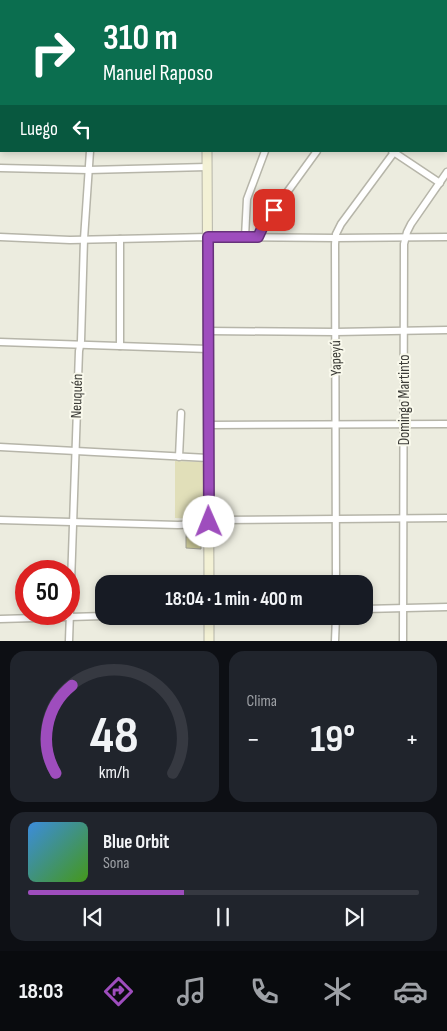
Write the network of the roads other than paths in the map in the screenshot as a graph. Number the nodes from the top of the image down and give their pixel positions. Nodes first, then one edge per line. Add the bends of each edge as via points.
1 (90, 152) edge
2 (207, 152) edge
3 (265, 152) edge
4 (316, 152) edge
5 (394, 152) edge
6 (207, 167) junction
7 (0, 168) edge
8 (88, 170) junction
9 (447, 172) edge
10 (440, 183) junction
11 (447, 236) edge
12 (0, 237) edge
13 (208, 237) junction
14 (245, 237) junction
15 (258, 237) junction
16 (405, 237) junction
17 (336, 238) junction
18 (84, 239) junction
19 (120, 239) junction
20 (404, 330) junction
21 (447, 330) edge
22 (208, 331) junction
23 (336, 332) junction
24 (0, 342) edge
25 (80, 346) junction
26 (120, 346) junction
27 (208, 349) junction
28 (181, 413) dead end
29 (404, 424) junction
30 (447, 424) edge
31 (208, 425) junction
32 (336, 425) junction
33 (0, 447) edge
34 (75, 452) junction
35 (179, 457) junction
36 (208, 458) junction
37 (404, 518) junction
38 (447, 518) edge
39 (0, 520) edge
40 (335, 520) junction
41 (72, 521) junction
42 (209, 522) junction
43 (71, 560) edge
44 (209, 575) edge
45 (336, 575) edge
46 (447, 607) edge
47 (404, 608) junction
48 (373, 609) edge
49 (80, 616) edge
50 (95, 616) edge
51 (15, 618) edge
52 (0, 619) edge
53 (70, 625) edge
54 (209, 625) edge
55 (336, 625) edge
56 (69, 641) edge
57 (209, 641) edge
58 (335, 641) edge
59 (403, 641) edge

1 - 8 street, Neuquén
2 - 6 main road
3 - 14 street via 247,199
4 - 15 street
5 - 10 street
5 - 17 street, Yapeyú via 341,224
6 - 8 street
6 - 13 main road
7 - 8 street
8 - 18 street, Neuquén
9 - 10 street, Domingo Martinto
10 - 16 street, Domingo Martinto
11 - 16 street
12 - 18 street
13 - 14 street
13 - 19 street
13 - 22 main road
14 - 15 street
15 - 17 street
16 - 17 street
16 - 20 street, Domingo Martinto
17 - 23 street, Yapeyú
18 - 19 street
18 - 25 street, Neuquén
19 - 26 street
20 - 21 street
20 - 23 street
20 - 29 street, Domingo Martinto
22 - 23 street
22 - 27 main road
23 - 32 street, Yapeyú
24 - 25 street
25 - 26 street
25 - 34 street, Neuquén
26 - 27 street
27 - 31 main road
28 - 35 street
29 - 30 street
29 - 32 street
29 - 37 street, Domingo Martinto
31 - 32 street
31 - 36 main road
32 - 40 street, Yapeyú
33 - 34 street
34 - 35 street
34 - 41 street, Neuquén
35 - 36 street
36 - 42 main road
37 - 38 street
37 - 40 street
37 - 47 street, Domingo Martinto
39 - 41 street
40 - 42 street
40 - 45 street, Yapeyú
41 - 42 street via 178,525
41 - 43 street, Neuquén
42 - 44 main road
46 - 47 street
47 - 48 street
47 - 59 street, Domingo Martinto
49 - 50 street
51 - 52 street
53 - 56 street, Neuquén
54 - 57 main road
55 - 58 street

